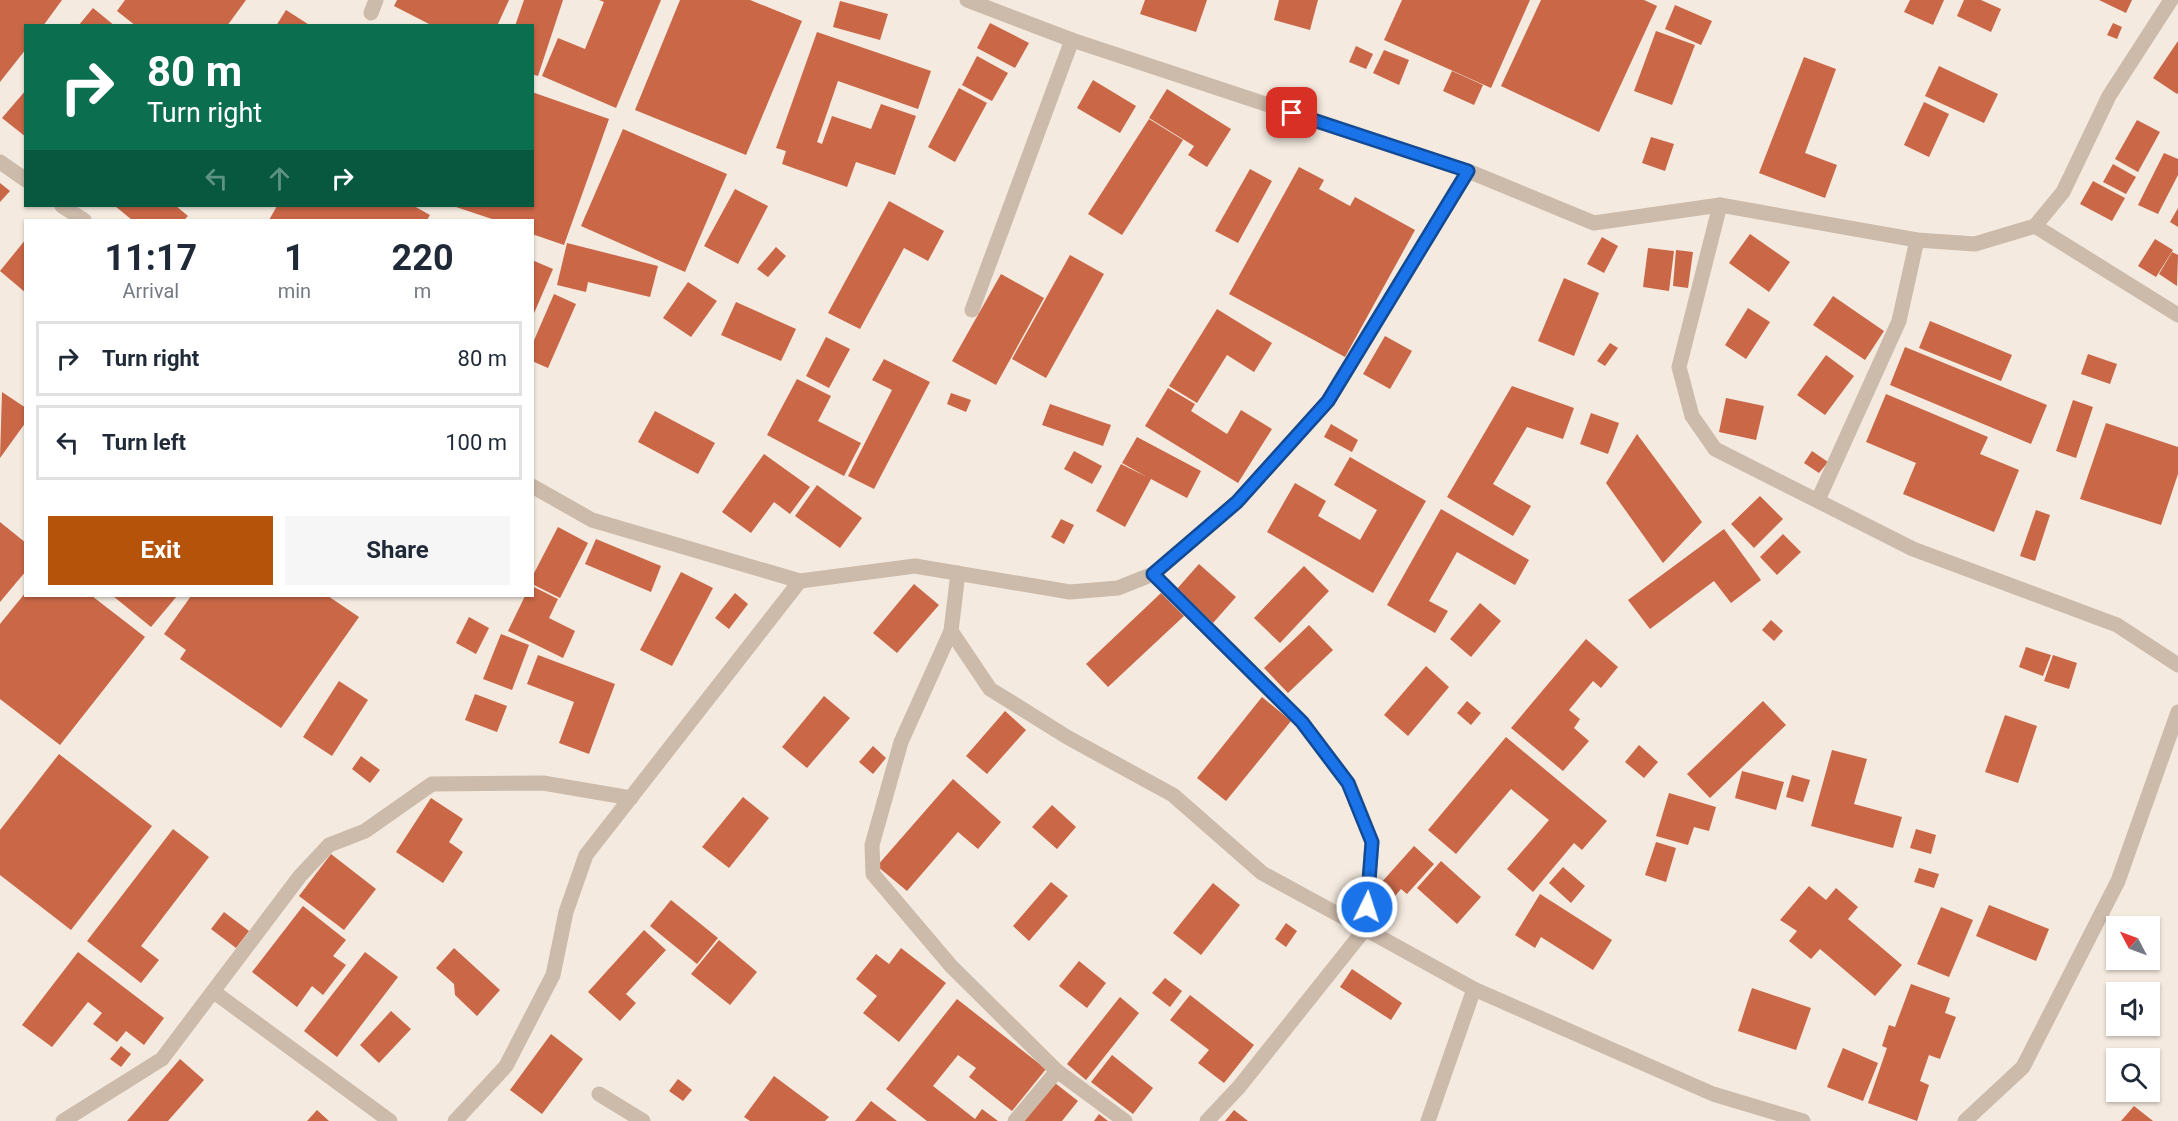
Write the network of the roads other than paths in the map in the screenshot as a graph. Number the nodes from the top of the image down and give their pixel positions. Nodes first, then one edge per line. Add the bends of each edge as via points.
1 (967, 0) edge
2 (2171, 0) edge
3 (1072, 40) junction
4 (0, 162) edge
5 (1468, 171) junction
6 (24, 179) edge
7 (1720, 204) junction
8 (64, 207) edge
9 (82, 219) edge
10 (2034, 226) junction
11 (1917, 240) junction
12 (972, 310) dead end
13 (2178, 315) edge
14 (534, 487) edge
15 (1818, 500) junction
16 (958, 573) junction
17 (1153, 574) junction
18 (800, 580) junction
19 (951, 631) junction
20 (2178, 665) edge
21 (2178, 712) edge
22 (631, 798) junction
23 (1365, 929) junction
24 (1474, 989) junction
25 (214, 992) junction
26 (1056, 1071) junction
27 (598, 1094) dead end
28 (63, 1121) edge
29 (390, 1121) edge
30 (455, 1121) edge
31 (643, 1121) edge
32 (1016, 1121) edge
33 (1125, 1121) edge
34 (1207, 1121) edge
35 (1428, 1121) edge
36 (1803, 1121) edge
37 (1965, 1121) edge

1 - 3 street
2 - 10 street via 2109,96 2063,192
3 - 5 street
3 - 12 street
4 - 6 street
5 - 7 street via 1594,223
5 - 17 street via 1328,401 1237,502
7 - 11 street
7 - 15 street via 1679,367 1692,416 1715,449
8 - 9 street
10 - 11 street via 1975,244
10 - 13 street
11 - 15 street via 1899,321
14 - 18 street via 592,520
15 - 20 street via 1913,549 2118,625
16 - 17 street via 1070,592 1118,588
16 - 18 street via 915,566
16 - 19 street
17 - 23 street via 1302,722 1348,783 1372,842
18 - 22 street
19 - 23 street via 990,689 1173,795 1262,873
19 - 26 street via 901,742 872,845 873,874 951,966
21 - 37 street via 2118,881 2023,1067
22 - 25 street via 543,783 432,784 365,831 329,845 300,876
22 - 30 street via 586,855 566,912 553,975 506,1066
23 - 24 street
23 - 34 street via 1239,1087
24 - 35 street
24 - 36 street via 1713,1094
25 - 28 street via 162,1059
25 - 29 street
26 - 32 street
26 - 33 street
27 - 31 street

